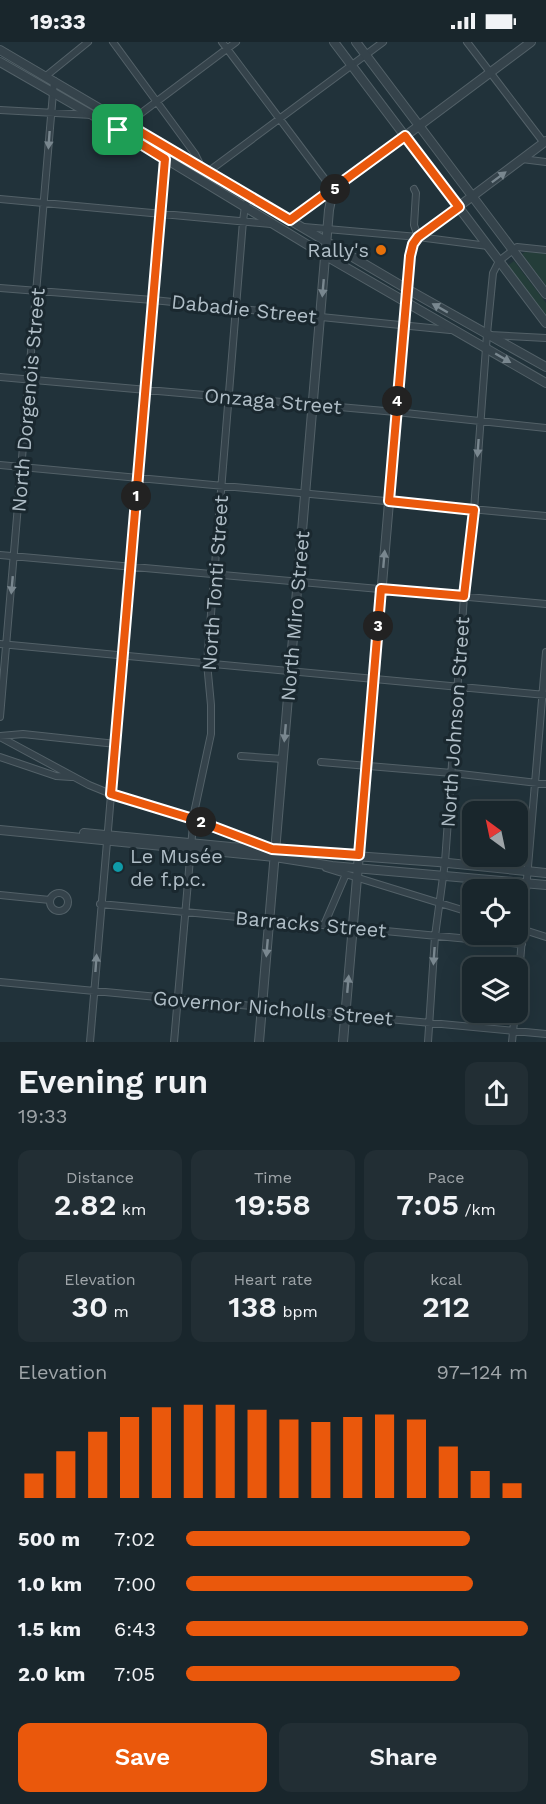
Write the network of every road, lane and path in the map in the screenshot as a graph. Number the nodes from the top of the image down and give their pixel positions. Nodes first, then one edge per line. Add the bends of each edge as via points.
1 (88, 42) edge
2 (113, 42) edge
3 (222, 42) edge
4 (236, 42) edge
5 (334, 42) edge
6 (356, 42) edge
7 (383, 42) edge
8 (467, 42) edge
9 (531, 42) edge
10 (227, 48) junction
11 (0, 50) edge
12 (366, 55) junction
13 (0, 62) edge
14 (352, 66) junction
15 (490, 72) junction
16 (46, 76) junction
17 (54, 81) junction
18 (53, 93) junction
19 (157, 102) junction
20 (0, 110) edge
21 (51, 114) junction
22 (92, 115) junction
23 (280, 119) junction
24 (127, 124) junction
25 (419, 126) junction
26 (118, 130) junction
27 (405, 136) junction
28 (545, 142) edge
29 (171, 149) junction
30 (165, 159) junction
31 (522, 159) junction
32 (546, 162) edge
33 (201, 166) junction
34 (209, 171) junction
35 (414, 189) dead end
36 (333, 190) junction
37 (251, 196) junction
38 (472, 196) junction
39 (0, 199) edge
40 (44, 202) junction
41 (245, 206) junction
42 (459, 207) junction
43 (161, 213) junction
44 (290, 220) junction
45 (243, 221) junction
46 (277, 225) junction
47 (302, 227) junction
48 (328, 230) junction
49 (418, 237) junction
50 (327, 242) junction
51 (488, 246) junction
52 (513, 250) junction
53 (546, 250) edge
54 (326, 256) junction
55 (499, 261) junction
56 (0, 288) edge
57 (407, 289) junction
58 (37, 292) junction
59 (546, 294) edge
60 (153, 300) junction
61 (405, 302) junction
62 (236, 308) junction
63 (320, 316) junction
64 (546, 323) edge
65 (404, 325) junction
66 (453, 330) junction
67 (487, 334) junction
68 (546, 338) edge
69 (486, 347) junction
70 (546, 367) edge
71 (0, 377) edge
72 (30, 380) junction
73 (546, 383) edge
74 (146, 389) junction
75 (229, 397) junction
76 (313, 404) junction
77 (396, 412) junction
78 (480, 420) junction
79 (546, 428) edge
80 (0, 465) edge
81 (22, 468) junction
82 (138, 477) junction
83 (222, 485) junction
84 (305, 493) junction
85 (389, 501) junction
86 (474, 510) junction
87 (546, 516) edge
88 (0, 555) edge
89 (15, 556) junction
90 (130, 566) junction
91 (215, 574) junction
92 (298, 582) junction
93 (381, 589) junction
94 (464, 596) junction
95 (546, 604) edge
96 (4, 644) edge
97 (546, 652) edge
98 (123, 656) junction
99 (207, 663) junction
100 (290, 672) junction
101 (374, 678) junction
102 (457, 686) junction
103 (544, 695) edge
104 (0, 717) edge
105 (0, 736) edge
106 (116, 744) junction
107 (241, 756) dead end
108 (0, 758) edge
109 (283, 759) junction
110 (321, 762) dead end
111 (366, 765) junction
112 (452, 773) junction
113 (74, 777) junction
114 (536, 783) junction
115 (546, 784) edge
116 (111, 794) junction
117 (193, 819) junction
118 (0, 825) edge
119 (0, 830) edge
120 (107, 838) junction
121 (191, 846) junction
122 (274, 851) junction
123 (359, 855) junction
124 (445, 862) junction
125 (314, 864) junction
126 (358, 867) junction
127 (528, 872) junction
128 (546, 873) edge
129 (346, 874) junction
130 (444, 875) junction
131 (357, 878) junction
132 (481, 879) edge
133 (527, 879) edge
134 (528, 884) edge
135 (546, 885) edge
136 (0, 895) edge
137 (50, 900) dead end
138 (439, 903) junction
139 (100, 904) junction
140 (462, 910) edge
141 (185, 912) junction
142 (269, 920) junction
143 (324, 926) junction
144 (353, 928) junction
145 (528, 931) edge
146 (435, 936) junction
147 (546, 937) edge
148 (462, 938) edge
149 (0, 982) edge
150 (94, 991) junction
151 (178, 999) junction
152 (262, 1007) junction
153 (345, 1015) junction
154 (430, 1023) junction
155 (514, 1023) edge
156 (513, 1031) junction
157 (546, 1034) edge
158 (90, 1042) edge
159 (174, 1042) edge
160 (259, 1042) edge
161 (343, 1042) edge
162 (428, 1042) edge
163 (512, 1042) edge

1 - 16 street
2 - 19 street
3 - 10 street
4 - 10 street
5 - 14 street
6 - 12 street
7 - 12 street
8 - 15 street
9 - 15 street
10 - 19 street
10 - 23 street
11 - 16 street
12 - 14 street
12 - 25 street
13 - 18 street
14 - 23 street
14 - 27 street
15 - 25 street
15 - 28 street
16 - 17 street
17 - 18 street, North Dorgenois Street
17 - 24 street
18 - 21 street, North Dorgenois Street
18 - 22 street
19 - 24 street
19 - 33 street
20 - 21 street
21 - 22 street
21 -> 40 street, North Dorgenois Street
22 - 26 street
23 - 34 street
23 - 36 street
24 - 26 street
24 - 29 street
25 - 27 street
25 - 38 street
26 - 30 street
27 - 36 street
27 - 42 street
28 - 31 street
29 - 30 street
29 - 33 street
30 - 41 street
30 - 43 street
31 - 32 street
38 -> 31 street
33 - 34 street
34 - 37 street
35 - 49 street
36 - 44 street
36 - 48 street, North Miro Street
37 - 41 street, North Tonti Street
37 - 44 street
38 - 42 street
38 - 52 street
39 - 40 street
40 - 43 street
40 - 58 street, North Dorgenois Street
41 - 45 street, North Tonti Street
41 - 46 street
42 - 49 street
42 - 51 street
43 - 45 street
43 - 60 street
44 - 47 street
45 - 46 street
45 - 62 street, North Tonti Street
46 - 54 street
47 - 48 street
47 - 50 street
48 - 49 street
48 - 50 street, North Miro Street
49 - 51 street
49 - 57 street via 410,256
50 - 54 street, North Miro Street
50 - 57 street
51 - 55 street
52 - 53 street
52 - 55 street
52 - 59 street
54 - 61 street
54 -> 63 street, North Miro Street
55 - 64 street
55 - 67 street, North Johnson Street via 493,273
56 - 58 street, Dabadie Street
57 - 61 street
67 -> 57 street
58 - 60 street, Dabadie Street
58 - 72 street, North Dorgenois Street
60 - 62 street, Dabadie Street
60 - 74 street
61 - 65 street
61 - 66 street
62 - 63 street, Dabadie Street
62 - 75 street, North Tonti Street
63 - 65 street, Dabadie Street
63 - 76 street, North Miro Street
65 - 66 street, Dabadie Street
65 - 77 street
66 - 69 street
67 - 68 street
67 - 69 street, North Johnson Street
67 - 70 street
69 -> 73 street
69 - 78 street, North Johnson Street
71 - 72 street, Onzaga Street
72 - 74 street, Onzaga Street
72 - 81 street, North Dorgenois Street
74 - 75 street, Onzaga Street
74 - 82 street
75 - 76 street, Onzaga Street
75 - 83 street, North Tonti Street
76 - 77 street, Onzaga Street
76 - 84 street, North Miro Street
77 - 78 street, Onzaga Street
77 - 85 street
78 - 79 street, Onzaga Street
78 -> 86 street, North Johnson Street
80 - 81 street
81 - 82 street
81 - 89 street, North Dorgenois Street
82 - 83 street
82 - 90 street
83 - 84 street
83 - 91 street, North Tonti Street
84 - 85 street
84 - 92 street, North Miro Street
85 - 86 street
93 -> 85 street
86 - 87 street
86 - 94 street, North Johnson Street
88 - 89 street
89 - 90 street
89 -> 96 street, North Dorgenois Street
90 - 91 street
90 - 98 street
91 - 92 street
91 - 99 street, North Tonti Street
92 - 93 street
92 - 100 street, North Miro Street
93 - 94 street
93 - 101 street
94 - 95 street
94 - 102 street, North Johnson Street
96 - 98 street
96 - 104 street, North Dorgenois Street
97 - 103 street
98 - 99 street
98 - 106 street
99 - 100 street
99 - 117 street, North Tonti Street via 211,734
100 - 101 street
100 -> 109 street, North Miro Street
101 - 102 street
101 - 111 street
102 - 103 street
102 - 112 street, North Johnson Street
103 - 114 street
105 - 106 street via 23,734
105 - 113 street
106 - 116 street
107 - 109 street
108 - 113 street via 56,776
109 - 122 street, North Miro Street
110 - 111 street
111 - 112 street
111 - 123 street
112 - 114 street
112 - 124 street, North Johnson Street
113 - 116 street
114 - 115 street
114 - 127 street
116 - 117 street
116 - 120 street
117 - 121 street, North Tonti Street
117 - 122 street
118 - 120 street
119 - 120 street
120 - 121 street
120 - 139 street
121 - 122 street
121 - 141 street, North Tonti Street
122 - 123 street
122 - 125 street
122 - 142 street, North Miro Street
123 - 124 street
123 - 126 street
124 - 127 street
124 - 130 street, North Johnson Street
125 - 126 street
125 - 129 street
126 - 130 street
126 - 131 street
127 - 128 street
127 - 133 street
129 - 131 street
129 - 143 street
130 - 132 street
130 - 138 street, North Johnson Street
131 - 138 street
131 - 144 street
134 - 135 street
136 - 137 street
138 - 140 street
138 - 146 street, North Johnson Street
139 - 141 street, Barracks Street
150 -> 139 street
141 - 142 street, Barracks Street
141 - 151 street, North Tonti Street
142 - 143 street, Barracks Street
142 -> 152 street, North Miro Street
143 - 144 street, Barracks Street
144 - 146 street, Barracks Street
153 -> 144 street
145 - 147 street
146 - 148 street, Barracks Street
146 -> 154 street, North Johnson Street
149 - 150 street, Governor Nicholls Street
150 - 151 street, Governor Nicholls Street
150 - 158 street
151 - 152 street, Governor Nicholls Street
151 - 159 street, North Tonti Street
152 - 153 street, Governor Nicholls Street
152 - 160 street, North Miro Street
153 - 154 street, Governor Nicholls Street
153 - 161 street
154 - 156 street, Governor Nicholls Street
154 - 162 street, North Johnson Street
155 - 156 street
156 - 157 street, Governor Nicholls Street
156 - 163 street

